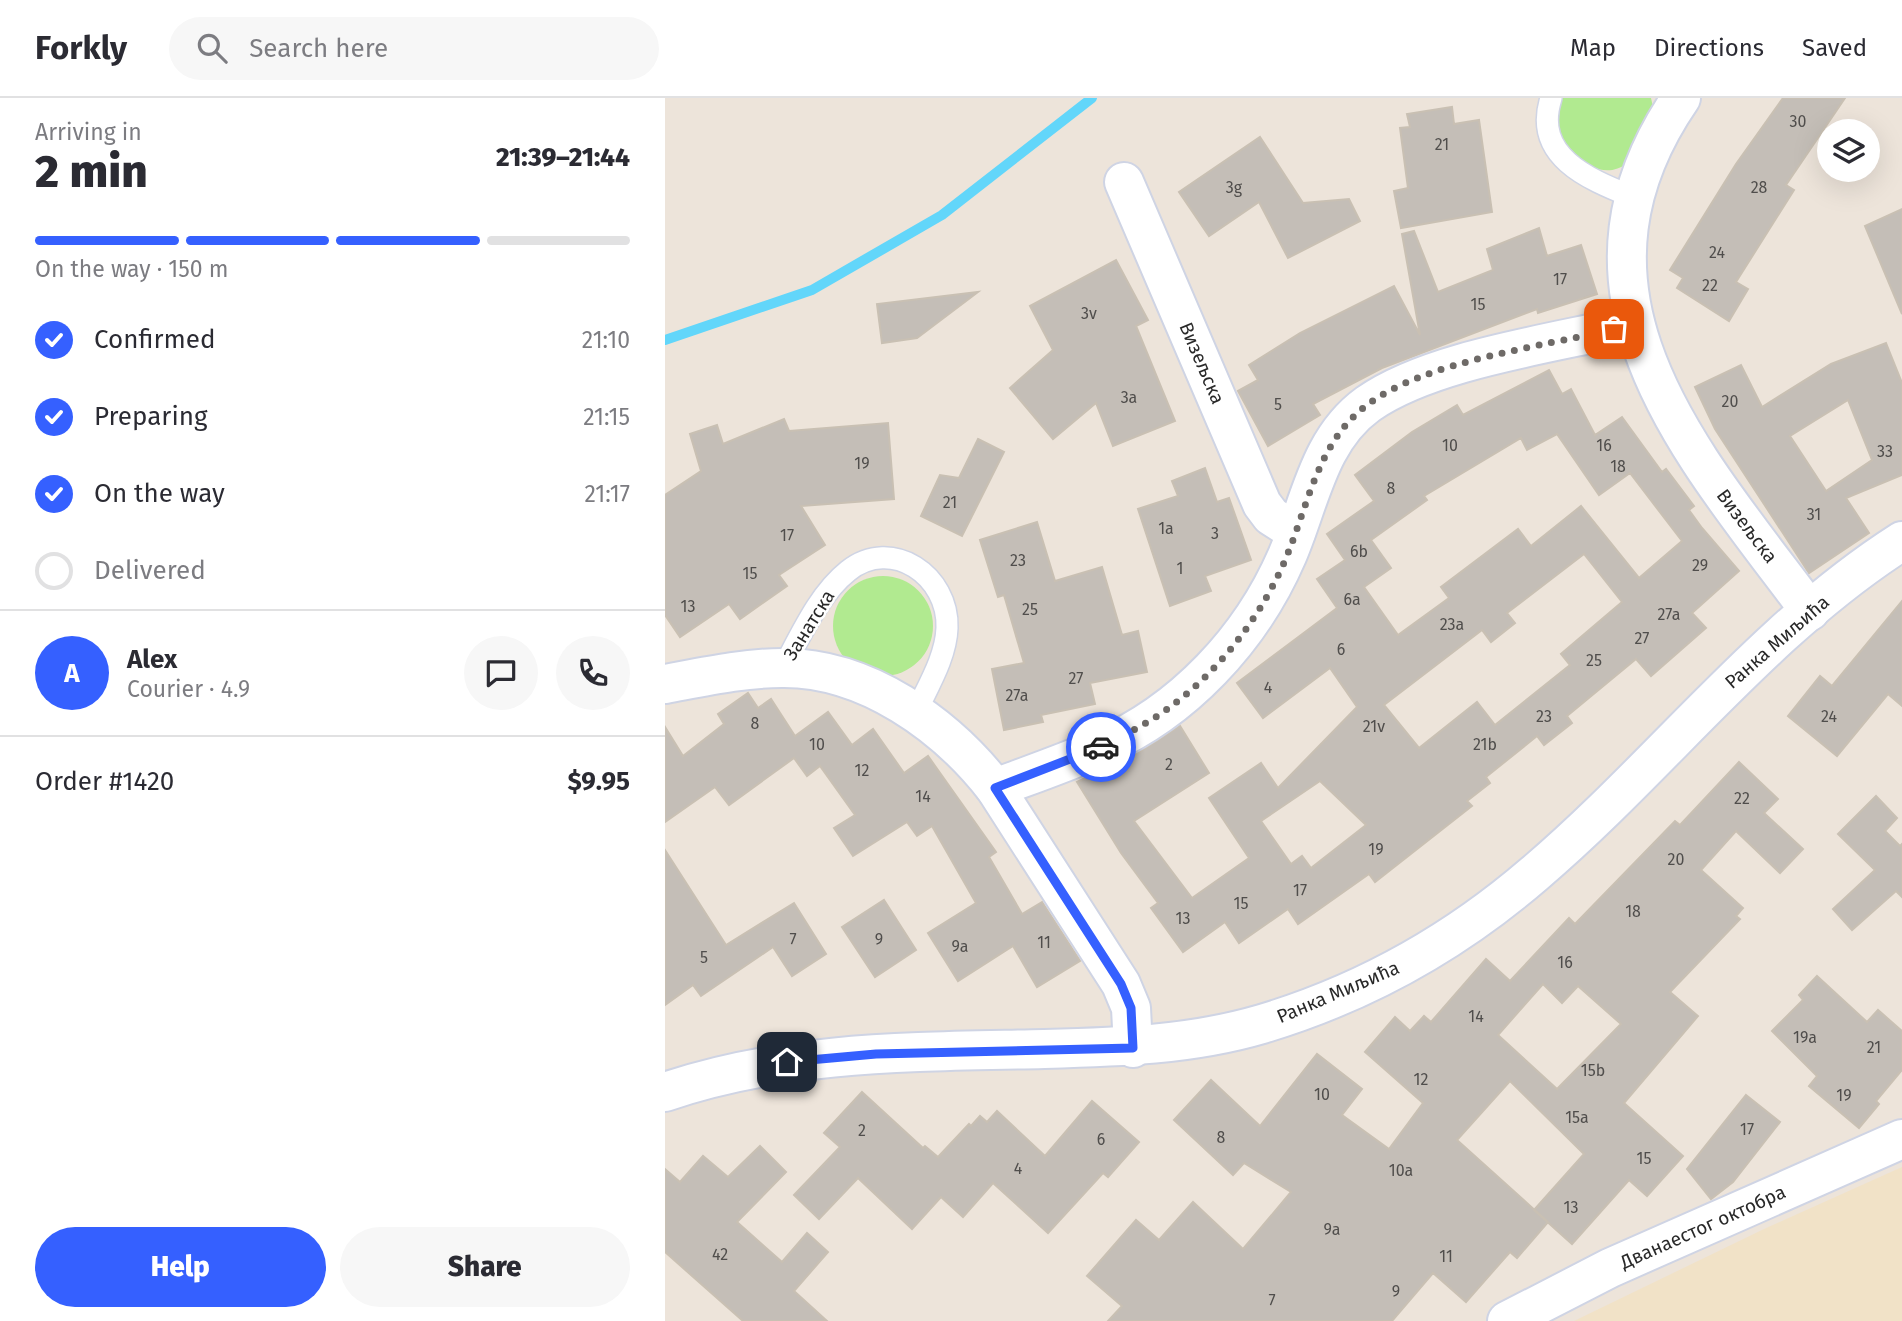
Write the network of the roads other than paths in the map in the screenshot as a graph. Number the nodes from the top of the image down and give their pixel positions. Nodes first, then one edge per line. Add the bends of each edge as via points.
1 (1551, 98) edge
2 (1681, 98) edge
3 (1124, 182) dead end
4 (1635, 198) junction
5 (1635, 324) junction
6 (1296, 532) junction
7 (1902, 541) edge
8 (1810, 611) junction
9 (783, 667) junction
10 (665, 684) edge
11 (916, 712) junction
12 (995, 788) junction
13 (1133, 1048) junction
14 (665, 1092) edge
15 (1902, 1139) edge
16 (1507, 1321) edge

1 - 4 lane via 1546,124 1556,149 1577,172
2 - 4 street, Визељска via 1659,137
3 - 6 street, Визељска via 1262,504 1271,516
4 - 5 street, Визељска via 1625,251
5 - 6 street via 1491,357 1420,377 1386,393 1346,424 1332,443 1315,475
5 - 8 street, Визељска via 1682,435
6 - 12 street via 1270,593 1222,657 1171,707 1101,747
7 - 8 street, Ранка Миљића
8 - 13 street, Ранка Миљића via 1533,875 1452,936 1345,994 1276,1019 1220,1035
9 - 10 street, Занатска
9 - 11 street, Занатска via 850,681
9 - 11 lane, Занатска via 838,580 865,561 900,559 934,581 947,627 941,655
11 - 12 street, Занатска via 973,759
12 - 13 street, Занатска via 1121,984 1131,1008
13 - 14 street, Ранка Миљића via 849,1055 742,1070
15 - 16 street, Дванаестог октобра via 1610,1268

